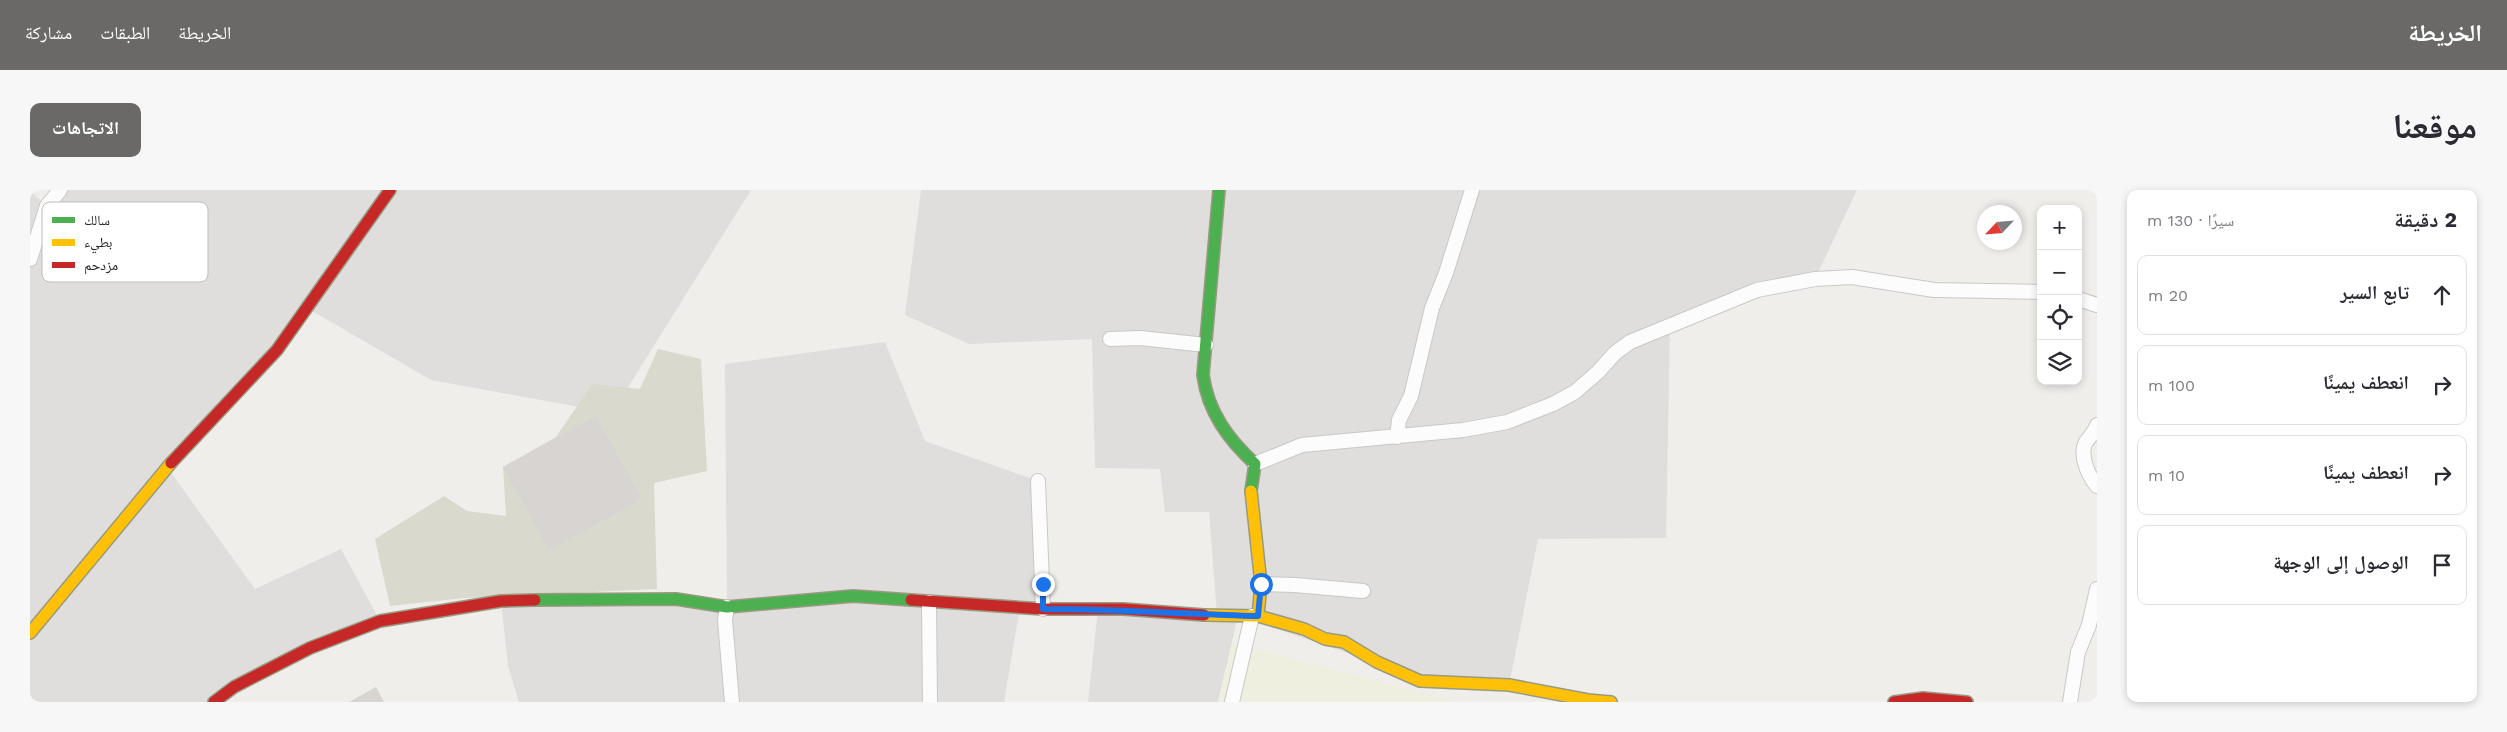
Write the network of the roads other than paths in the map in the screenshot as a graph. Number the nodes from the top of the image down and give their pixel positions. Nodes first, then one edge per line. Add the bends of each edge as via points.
1 (60, 190) edge
2 (390, 190) edge
3 (1219, 190) edge
4 (1472, 190) edge
5 (50, 202) edge
6 (42, 222) edge
7 (30, 259) edge
8 (2037, 292) edge
9 (2082, 300) edge
10 (2097, 305) edge
11 (1110, 339) dead end
12 (1206, 345) junction
13 (2097, 425) edge
14 (1397, 437) junction
15 (1255, 464) junction
16 (1038, 481) dead end
17 (2097, 486) edge
18 (1261, 584) junction
19 (2097, 589) edge
20 (1364, 591) dead end
21 (929, 602) junction
22 (727, 607) junction
23 (1043, 609) junction
24 (1255, 616) junction
25 (30, 634) edge
26 (214, 702) edge
27 (732, 702) edge
28 (930, 702) edge
29 (1232, 702) edge
30 (1611, 702) edge
31 (1894, 702) edge
32 (1967, 702) edge
33 (2070, 702) edge

1 - 5 street
2 - 25 street via 277,350 167,467
3 - 12 street
4 - 14 street via 1432,308 1411,396 1399,420
6 - 7 street
8 - 14 street via 1934,290 1852,277 1787,283 1736,298 1630,342 1615,352 1575,392 1530,414 1486,427
9 - 10 street
11 - 12 street via 1140,338
12 - 15 street via 1203,375 1208,403 1224,430
13 - 17 street via 2085,444 2086,469
14 - 15 street via 1302,445
15 - 18 street via 1251,501
16 - 23 street
18 - 20 street
18 - 24 street
19 - 33 street via 2089,625 2078,652
21 - 22 street via 853,596
21 - 23 street
21 - 28 street
22 - 26 street via 676,599 580,599 501,601 428,612 380,621 310,648 234,687
22 - 27 street via 725,620
23 - 24 street via 1123,609
24 - 29 street
24 - 30 street via 1344,642 1377,662 1420,681 1509,686
31 - 32 street via 1923,698

